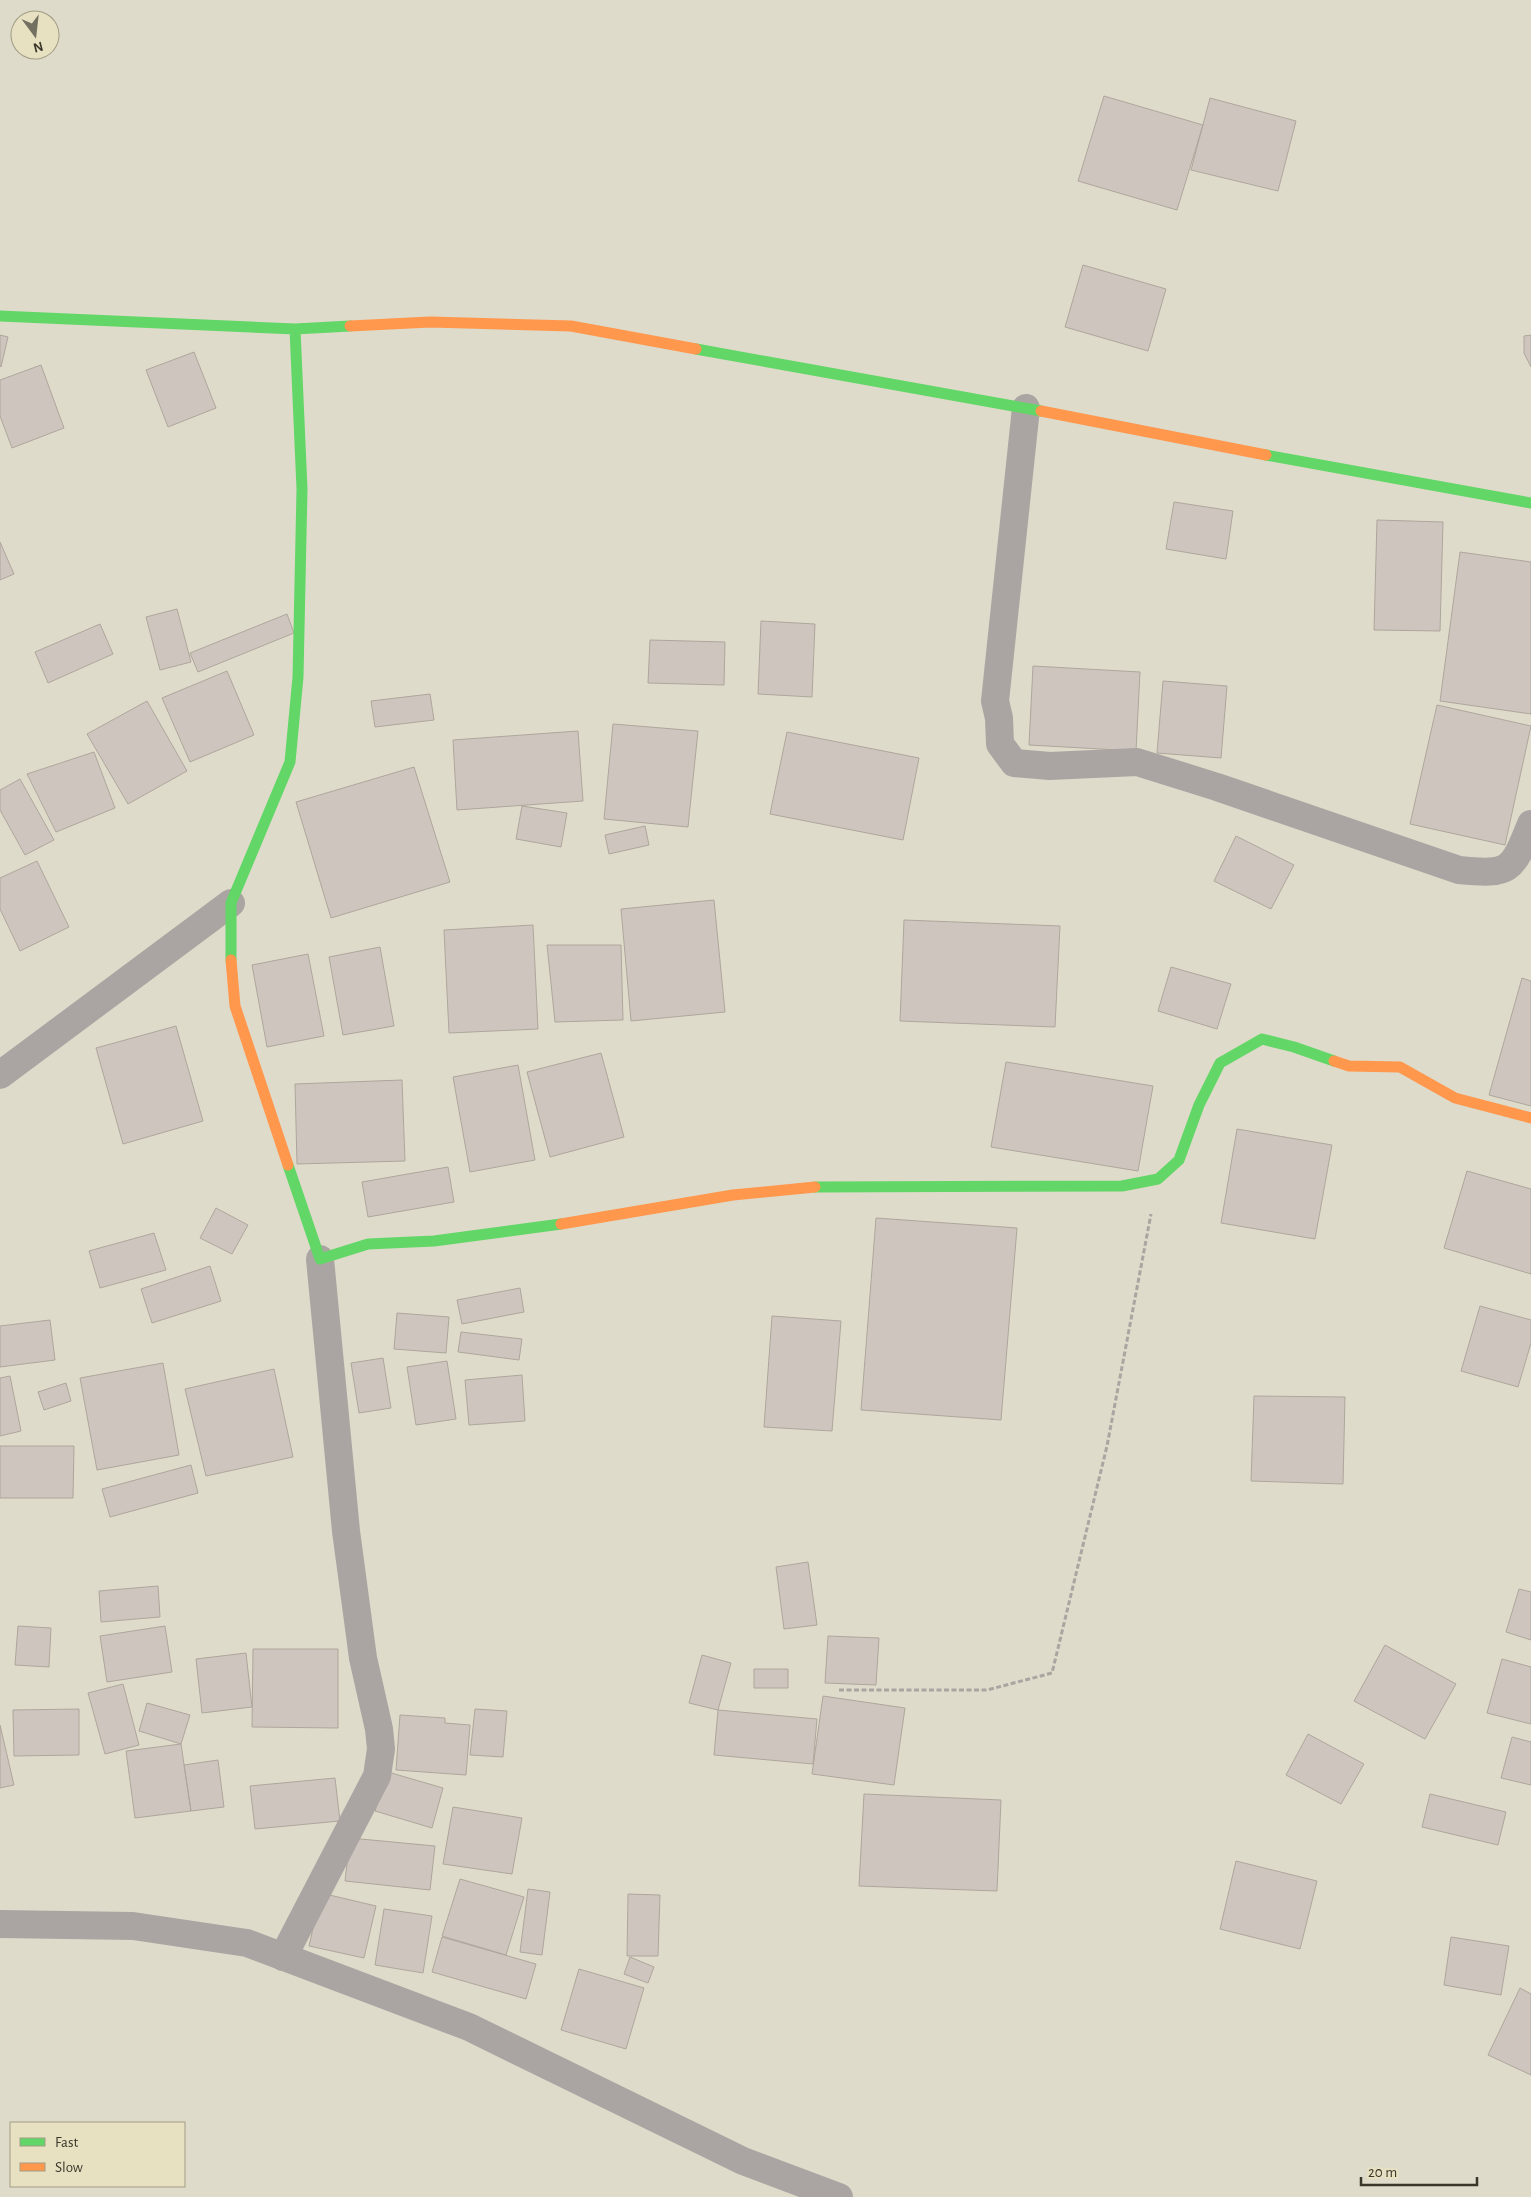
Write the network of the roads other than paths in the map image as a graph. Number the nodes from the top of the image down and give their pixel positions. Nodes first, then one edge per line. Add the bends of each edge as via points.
1 (0, 316) edge
2 (295, 330) junction
3 (1026, 408) junction
4 (1531, 503) edge
5 (1531, 824) edge
6 (231, 903) junction
7 (0, 1075) edge
8 (1531, 1118) edge
9 (320, 1259) junction
10 (0, 1924) edge
11 (283, 1956) junction
12 (839, 2197) edge

1 - 2 street
2 - 3 street via 430,322 572,326
2 - 6 street via 302,489 298,677 290,762
3 - 4 street via 1315,465
3 - 5 street via 996,701 1000,744 1014,762 1050,766 1136,762 1459,870 1485,872 1507,868 1517,859
6 - 7 street
6 - 9 street via 230,957 235,1006
8 - 9 street via 1454,1098 1400,1067 1349,1066 1262,1040 1220,1063 1199,1105 1179,1160 1158,1179 1122,1186 815,1187 733,1195 598,1219 434,1240 368,1244
9 - 11 street via 346,1531 363,1658 381,1749 377,1776
10 - 11 street via 133,1926 247,1943
11 - 12 street via 469,2027 743,2161

